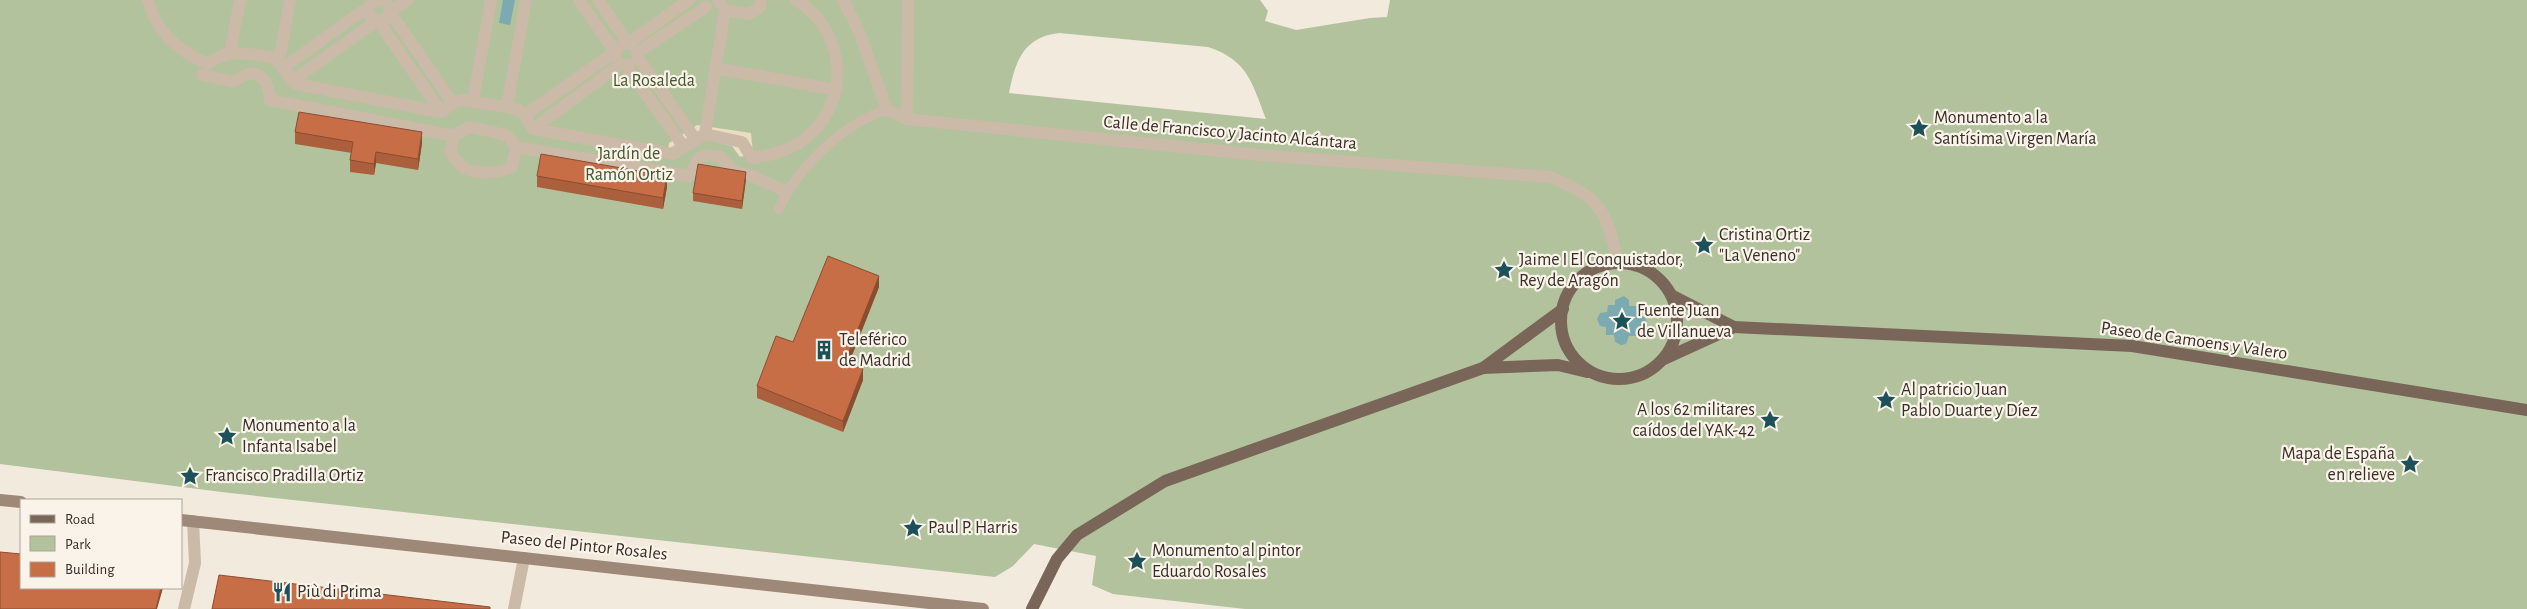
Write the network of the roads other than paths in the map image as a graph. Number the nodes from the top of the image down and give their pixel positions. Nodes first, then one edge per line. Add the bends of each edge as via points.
1 (148, 0) edge
2 (240, 0) edge
3 (290, 0) edge
4 (407, 0) edge
5 (491, 0) edge
6 (526, 0) edge
7 (579, 0) edge
8 (598, 0) edge
9 (688, 0) edge
10 (761, 0) edge
11 (796, 0) edge
12 (843, 0) edge
13 (908, 0) edge
14 (722, 5) edge
15 (378, 6) edge
16 (706, 7) dead end
17 (230, 53) junction
18 (627, 54) junction
19 (280, 63) junction
20 (715, 68) junction
21 (202, 75) dead end
22 (292, 80) junction
23 (837, 90) junction
24 (473, 101) junction
25 (453, 103) junction
26 (507, 107) junction
27 (887, 110) junction
28 (441, 112) junction
29 (525, 115) junction
30 (908, 119) junction
31 (533, 129) junction
32 (454, 136) junction
33 (700, 137) junction
34 (516, 146) junction
35 (684, 147) junction
36 (786, 192) junction
37 (779, 209) dead end
38 (1618, 264) junction
39 (1671, 295) junction
40 (1563, 309) junction
41 (1734, 327) junction
42 (1664, 359) junction
43 (1483, 368) junction
44 (1594, 374) junction
45 (2527, 410) edge
46 (0, 500) edge
47 (20, 502) edge
48 (187, 520) edge
49 (524, 558) junction
50 (184, 609) edge
51 (514, 609) edge
52 (983, 609) edge
53 (1032, 609) edge

1 - 17 street via 159,25 182,50 207,64 220,55
2 - 17 street
3 - 19 street
4 - 15 street via 396,8
5 - 24 street
6 - 26 street
7 - 18 street via 611,46
8 - 18 street via 624,37
9 - 18 street via 634,39
10 - 14 street via 760,7 749,14
11 - 23 street via 819,20 831,41 838,64
12 - 27 street via 858,29
13 - 30 street
14 - 20 street
15 - 19 street via 362,12
15 - 22 street via 365,30
15 - 25 street via 394,18
15 - 28 street via 382,27
16 - 18 street via 643,51
17 - 19 street via 234,51
18 - 29 street via 609,56
18 - 31 street
18 - 33 street via 641,62
18 - 35 street via 629,71
19 - 22 street
20 - 23 street
20 - 33 street
21 - 32 street via 233,82 246,73 252,73 260,75 270,100
22 - 28 street via 305,87
23 - 33 street via 829,111 814,130 799,143 775,154 752,158 742,142
24 - 25 street
24 - 26 street
25 - 28 street
26 - 29 street
27 - 30 street, Calle de Francisco y Jacinto Alcántara
27 - 36 lane via 867,118 816,156
29 - 31 street
30 - 38 street, Calle de Francisco y Jacinto Alcántara via 1260,155 1550,177 1579,188 1596,203 1606,218
31 - 35 street via 672,154
32 - 34 street via 469,127 502,134
32 - 34 street via 450,152 464,168 480,171 498,173 512,167
33 - 35 street
34 - 36 street via 690,176 699,158 712,154 719,156 736,173 750,175
36 - 37 lane
38 - 39 main road via 1634,265 1649,272
38 - 40 main road via 1599,267 1582,277 1570,292
39 - 41 main road
39 - 42 main road via 1677,311 1677,328
40 - 43 main road
40 - 44 main road via 1562,329 1567,347 1579,363
41 - 42 main road
41 - 45 main road, Paseo de Camoens y Valero via 2132,346
42 - 44 main road via 1649,371 1632,378 1613,379
43 - 44 main road via 1558,365
43 - 53 main road via 1165,481 1076,536 1057,559
46 - 47 main road
48 - 49 main road, Paseo del Pintor Rosales
48 - 50 street via 195,563
49 - 51 street
49 - 52 main road, Paseo del Pintor Rosales

